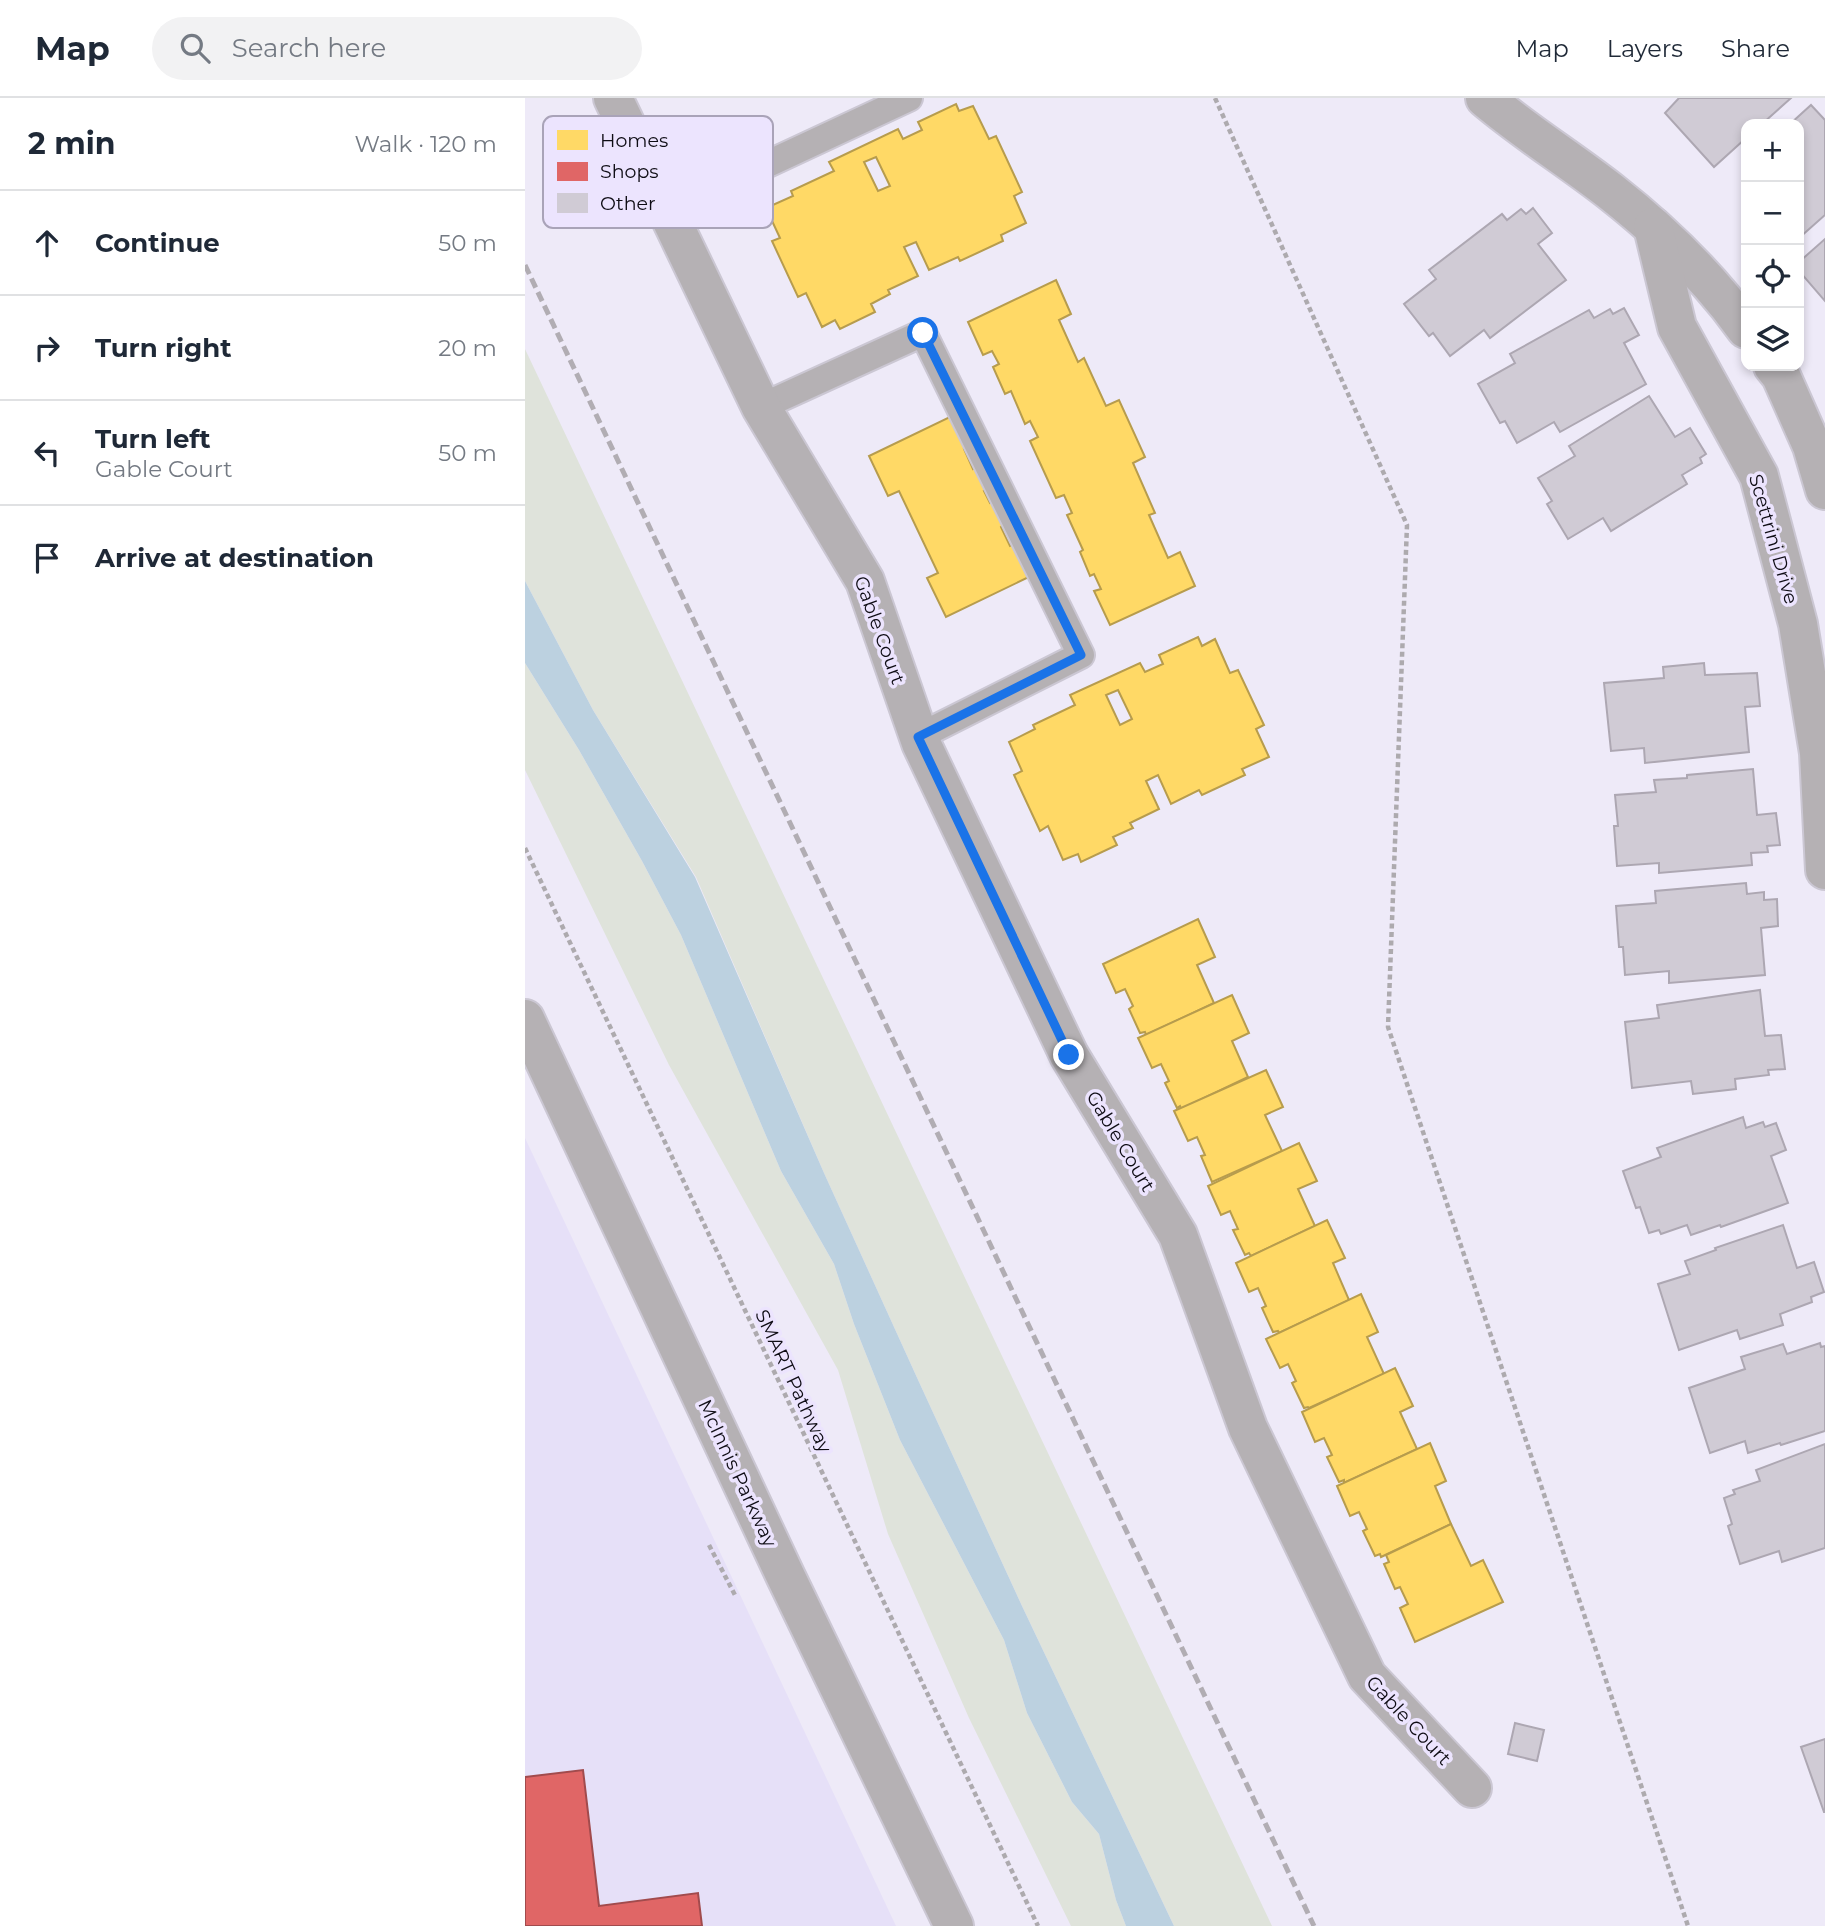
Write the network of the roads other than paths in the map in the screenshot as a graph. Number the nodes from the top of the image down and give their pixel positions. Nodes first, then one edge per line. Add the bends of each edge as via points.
1 (613, 98) edge
2 (909, 98) edge
3 (1485, 98) edge
4 (622, 116) edge
5 (773, 162) edge
6 (1653, 227) junction
7 (675, 228) edge
8 (1741, 322) edge
9 (1777, 371) edge
10 (761, 407) junction
11 (1825, 490) edge
12 (918, 737) junction
13 (1825, 870) edge
14 (525, 1019) edge
15 (1472, 1788) dead end
16 (954, 1926) edge

1 - 4 street, Gable Court
2 - 5 lane
3 - 6 street
6 - 8 street via 1722,295
6 - 13 street, Scettrini Drive via 1677,327 1759,476 1798,624 1819,753
7 - 10 street, Gable Court
9 - 11 street via 1812,446
10 - 12 street, Gable Court via 865,580
10 - 12 lane via 923,333 1081,655
12 - 15 street, Gable Court via 1069,1055 1178,1235 1248,1428 1367,1676
14 - 16 street, McInnis Parkway

